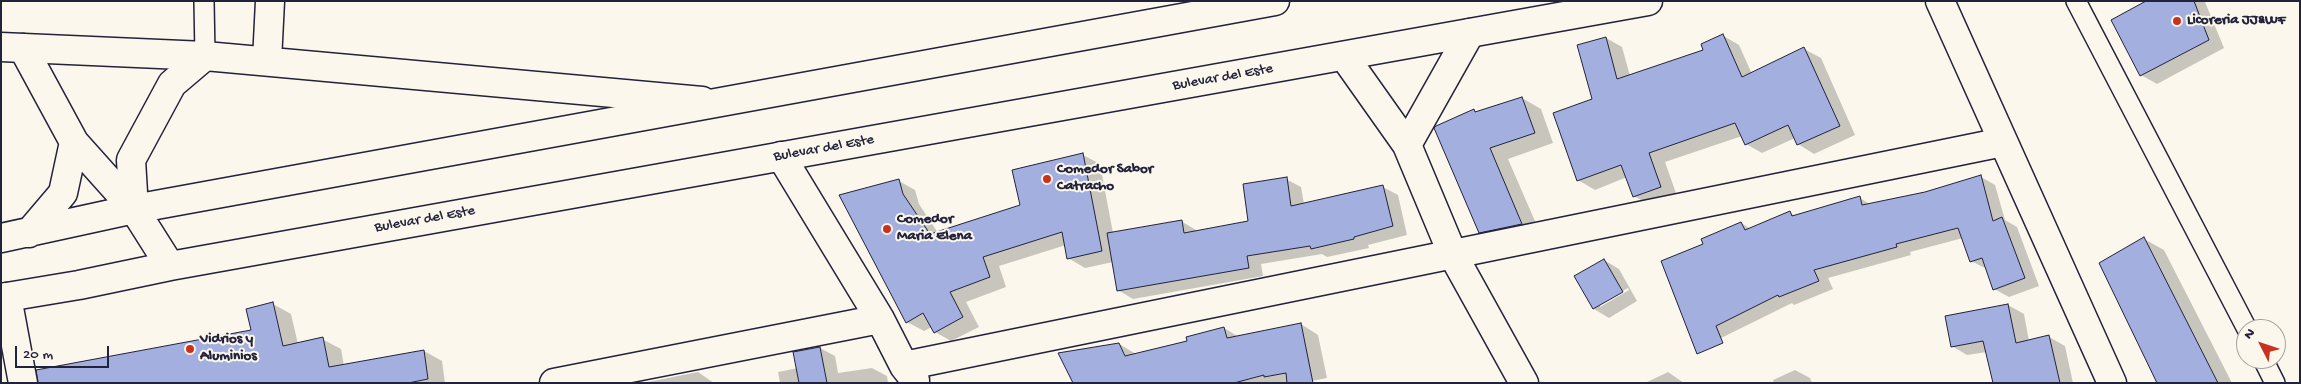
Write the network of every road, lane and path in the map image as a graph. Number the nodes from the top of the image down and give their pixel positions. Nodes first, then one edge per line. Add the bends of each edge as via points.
1 (204, 1) edge
2 (270, 1) edge
3 (1276, 1) edge
4 (1648, 1) edge
5 (1940, 1) edge
6 (2076, 1) edge
7 (1470, 33) junction
8 (12, 48) edge
9 (205, 56) junction
10 (1344, 56) junction
11 (268, 61) junction
12 (720, 103) junction
13 (74, 142) junction
14 (2003, 142) junction
15 (1407, 145) junction
16 (782, 156) junction
17 (134, 209) junction
18 (29, 232) junction
19 (1, 238) edge
20 (1453, 255) junction
21 (170, 266) junction
22 (4, 298) edge
23 (880, 319) junction
24 (2242, 319) edge
25 (2268, 369) edge
26 (910, 374) edge
27 (23, 383) edge
28 (554, 383) edge
29 (1524, 383) edge
30 (2112, 383) edge
31 (2275, 383) edge

1 - 9 lane
2 - 11 main road
3 - 12 main road
4 - 7 main road, Bulevar del Este
5 - 14 main road
6 - 24 lane
7 - 10 main road, Bulevar del Este
7 - 15 main road
8 - 9 main road
8 - 13 main road
9 - 11 main road
9 - 17 main road via 172,84 132,160
10 - 15 main road
10 - 16 main road, Bulevar del Este
11 - 12 main road
12 - 17 main road
13 - 17 main road
13 - 18 main road via 63,193
14 - 20 main road
14 - 30 main road
15 - 20 main road
16 - 21 main road, Bulevar del Este
16 - 23 main road
17 - 18 main road
17 - 21 main road
18 - 19 main road
20 - 26 main road
20 - 29 main road
21 - 22 main road, Bulevar del Este
22 - 27 main road
23 - 26 main road
23 - 28 main road
25 - 31 lane

